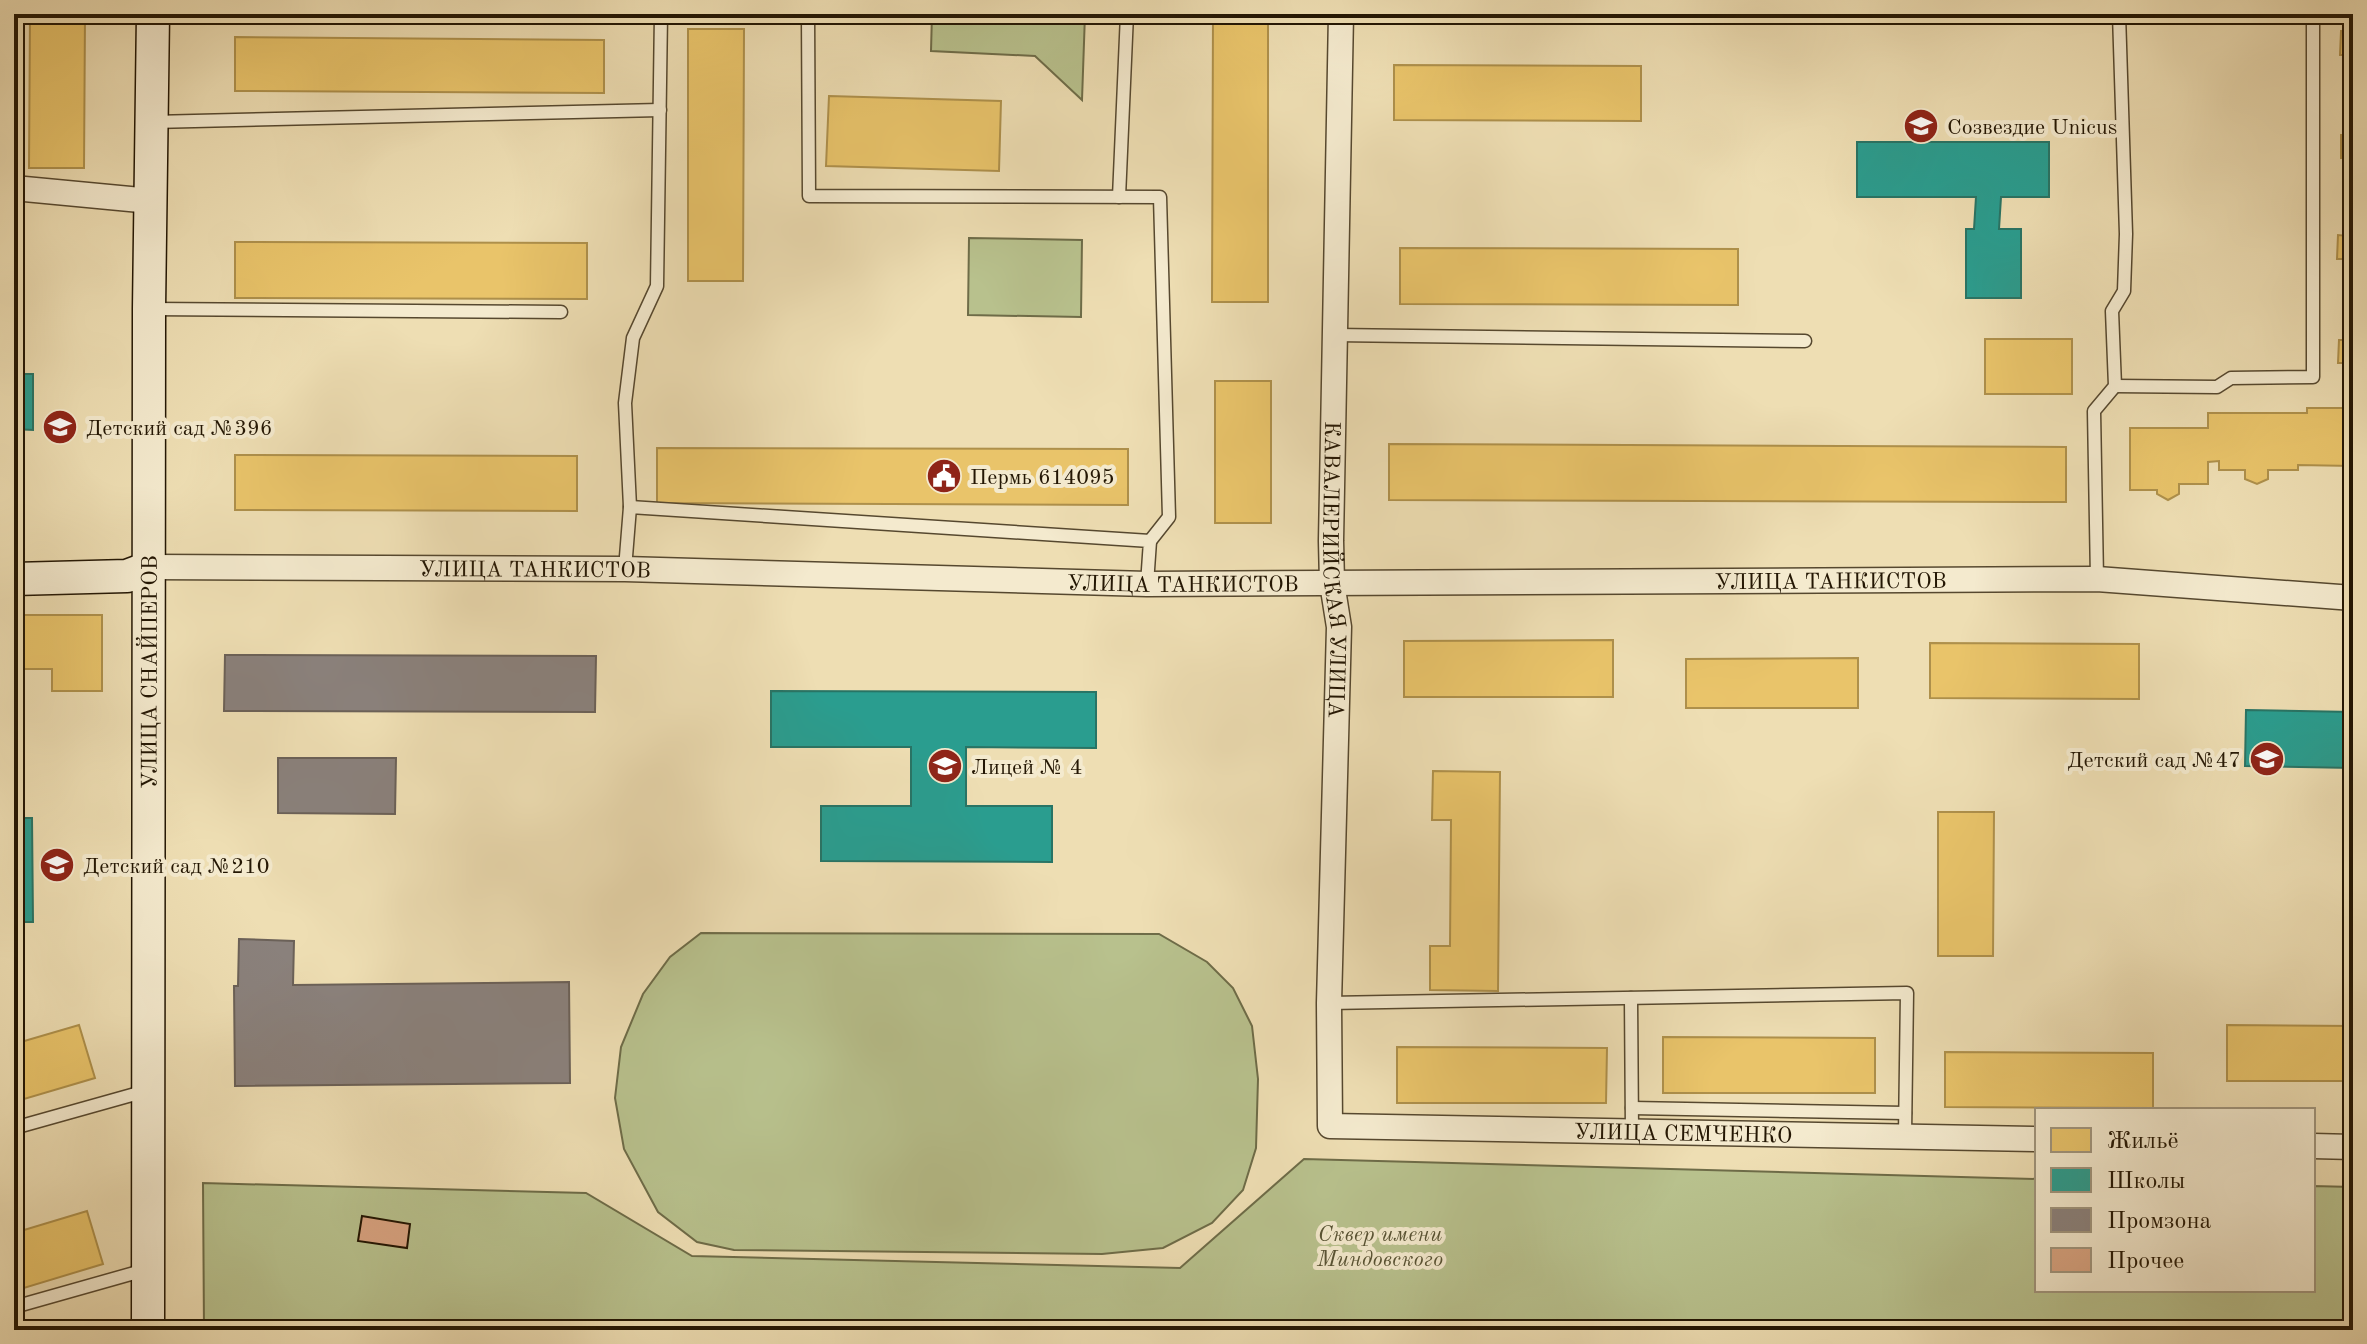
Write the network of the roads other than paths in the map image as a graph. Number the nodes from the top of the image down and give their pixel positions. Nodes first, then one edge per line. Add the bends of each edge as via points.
1 (153, 14) edge
2 (661, 14) edge
3 (808, 14) edge
4 (1127, 14) edge
5 (1341, 14) edge
6 (2119, 14) edge
7 (2313, 14) edge
8 (14, 55) edge
9 (660, 110) junction
10 (153, 122) junction
11 (14, 188) edge
12 (1119, 197) junction
13 (151, 201) junction
14 (149, 309) junction
15 (561, 312) dead end
16 (1335, 335) junction
17 (1805, 341) dead end
18 (2115, 386) junction
19 (630, 507) junction
20 (1150, 541) junction
21 (151, 567) junction
22 (625, 569) junction
23 (14, 579) edge
24 (2097, 579) junction
25 (1332, 583) junction
26 (1147, 584) junction
27 (2353, 598) edge
28 (1631, 998) junction
29 (1329, 1003) junction
30 (149, 1090) junction
31 (1632, 1120) junction
32 (1905, 1124) junction
33 (1330, 1126) joint
34 (14, 1128) edge
35 (2035, 1139) edge
36 (2315, 1146) edge
37 (2353, 1147) edge
38 (148, 1269) junction
39 (14, 1307) edge
40 (148, 1330) edge

1 - 10 street, УЛИЦА СНАЙПЕРОВ
2 - 9 lane
3 - 12 lane via 809,196
4 - 12 lane
5 - 16 street, КАВАЛЕРИЙСКАЯ УЛИЦА
6 - 18 lane via 2126,234 2124,291 2112,311
7 - 18 lane via 2313,377 2231,378 2217,387
8 - 11 lane
9 - 10 lane
9 - 19 lane via 657,286 633,338 625,403
10 - 13 street, УЛИЦА СНАЙПЕРОВ
11 - 13 street
12 - 20 lane via 1160,197 1169,517
13 - 14 street, УЛИЦА СНАЙПЕРОВ
14 - 15 lane
14 - 21 street, УЛИЦА СНАЙПЕРОВ
16 - 17 lane
16 - 25 street, КАВАЛЕРИЙСКАЯ УЛИЦА
18 - 24 lane via 2094,411
19 - 20 lane
19 - 22 lane
20 - 26 lane
21 - 22 street, УЛИЦА ТАНКИСТОВ
21 - 23 street, УЛИЦА ТАНКИСТОВ via 127,576
21 - 30 street, УЛИЦА СНАЙПЕРОВ
22 - 26 street, УЛИЦА ТАНКИСТОВ
24 - 25 street, УЛИЦА ТАНКИСТОВ
24 - 27 street, УЛИЦА ТАНКИСТОВ
25 - 26 street, УЛИЦА ТАНКИСТОВ
25 - 29 street, КАВАЛЕРИЙСКАЯ УЛИЦА via 1339,627
28 - 29 lane
28 - 31 lane
28 - 32 lane via 1907,993
29 - 33 street, КАВАЛЕРИЙСКАЯ УЛИЦА
30 - 34 lane
30 - 38 street, УЛИЦА СНАЙПЕРОВ
31 - 32 street, УЛИЦА СЕМЧЕНКО
31 - 33 street, УЛИЦА СЕМЧЕНКО
32 - 35 street, УЛИЦА СЕМЧЕНКО
36 - 37 street
38 - 39 lane
38 - 40 street, УЛИЦА СНАЙПЕРОВ

